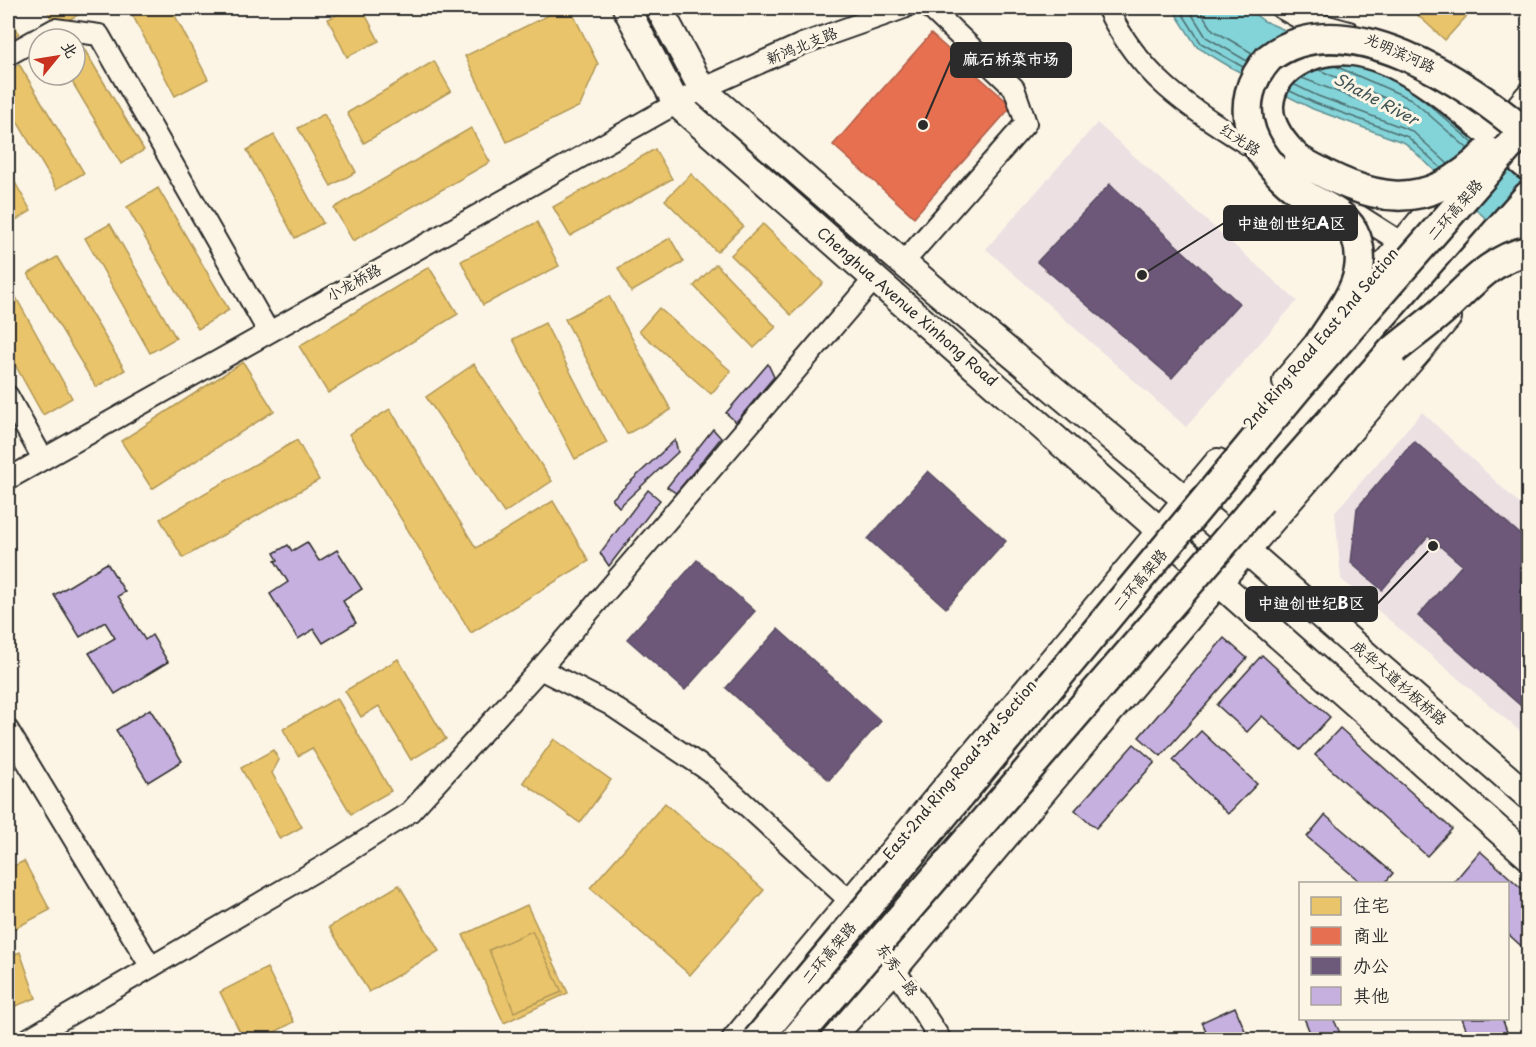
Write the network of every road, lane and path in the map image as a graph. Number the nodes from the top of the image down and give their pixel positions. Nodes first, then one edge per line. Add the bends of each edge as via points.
1 (626, 8) edge
2 (659, 8) edge
3 (904, 8) edge
4 (930, 8) edge
5 (1107, 8) edge
6 (1281, 8) edge
7 (8, 55) edge
8 (702, 89) junction
9 (1528, 97) edge
10 (676, 103) junction
11 (1519, 126) edge
12 (1528, 166) edge
13 (1528, 196) edge
14 (1528, 225) edge
15 (1402, 243) junction
16 (1528, 250) edge
17 (903, 263) junction
18 (875, 278) junction
19 (268, 331) junction
20 (1394, 350) junction
21 (1297, 389) junction
22 (8, 396) edge
23 (43, 459) junction
24 (8, 479) edge
25 (1185, 501) junction
26 (1160, 529) junction
27 (1247, 551) junction
28 (1217, 584) junction
29 (540, 669) junction
30 (8, 730) edge
31 (1528, 796) edge
32 (1528, 856) edge
33 (851, 902) junction
34 (151, 967) junction
35 (894, 969) junction
36 (26, 1040) edge
37 (735, 1040) edge
38 (757, 1040) edge
39 (795, 1040) edge
40 (830, 1040) edge
41 (941, 1040) edge

1 - 10 main road, Chenghua Avenue Xinhong Road
2 - 8 main road, Chenghua Avenue Xinhong Road
3 - 8 street, 新鸿北支路 via 802,44
4 - 17 street via 1014,88 1026,123
5 - 15 street, 红光路 via 1132,53 1168,90
6 - 11 street, 光明滨河路 via 1299,18 1401,51 1440,71
7 - 19 street via 55,29 99,35
8 - 10 street, 小龙桥路
8 - 17 main road, Chenghua Avenue Xinhong Road
9 - 11 main road, 2nd Ring Road East 2nd Section
10 - 18 main road, Chenghua Avenue Xinhong Road
10 - 19 street, 小龙桥路
11 - 12 highway, bridge via 1503,135 1497,142 1476,163 1439,188 1390,197 1338,181 1299,160 1273,127 1269,105 1277,82 1291,66 1312,53 1337,49 1361,52 1424,83 1450,101 1494,137 1502,145
11 - 15 main road, 2nd Ring Road East 2nd Section, bridge via 1438,201
11 - 21 highway, 二环高架路, bridge
11 - 21 highway, bridge via 1443,68 1410,49 1356,30 1317,29 1302,33 1279,47 1261,66 1250,87 1247,112 1253,135 1281,176 1345,218 1356,236 1359,256 1359,281 1309,359
13 - 20 highway, 二环高架路, bridge
14 - 27 main road
15 - 25 main road, 2nd Ring Road East 2nd Section
16 - 20 highway, bridge via 1496,263 1478,276
17 - 25 main road, Chenghua Avenue Xinhong Road
18 - 26 main road, Chenghua Avenue Xinhong Road
18 - 29 street
19 - 23 street, 小龙桥路
20 - 39 highway, 二环高架路, bridge
21 - 38 highway, 二环高架路, bridge
22 - 23 street
23 - 24 street, 小龙桥路
25 - 26 main road, East 2nd Ring Road 3rd Section
25 - 27 main road, 成华大道杉板桥路
26 - 28 main road, Chenghua Avenue Xinhong Road
26 - 33 main road, East 2nd Ring Road 3rd Section
27 - 28 main road
27 - 31 main road, 成华大道杉板桥路
28 - 32 main road
28 - 35 main road
29 - 33 street, 东秀一路 via 609,704 709,771
29 - 34 street via 410,812
30 - 34 street
33 - 35 street, 东秀一路
33 - 37 main road, East 2nd Ring Road 3rd Section
34 - 36 street
35 - 40 main road
35 - 41 street, 东秀一路

